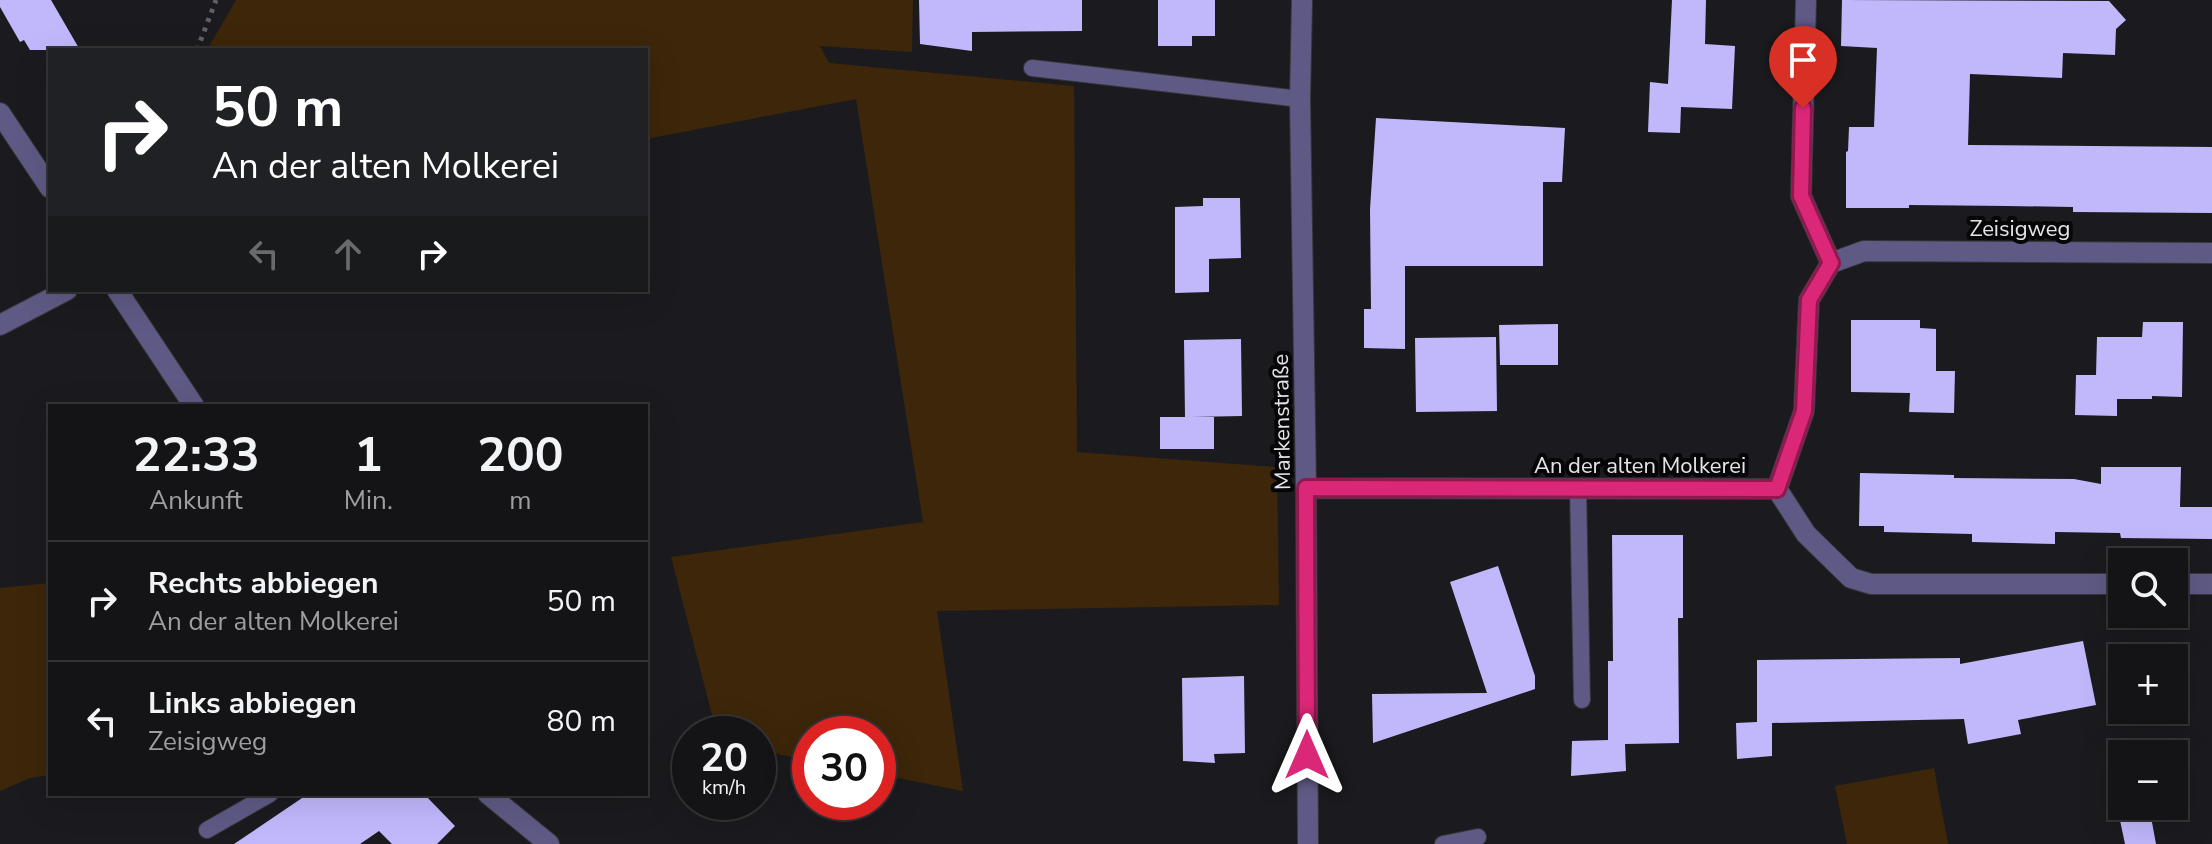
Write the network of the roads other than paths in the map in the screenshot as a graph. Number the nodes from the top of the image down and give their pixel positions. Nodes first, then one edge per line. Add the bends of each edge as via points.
1 (1302, 0) edge
2 (1806, 0) edge
3 (1032, 68) dead end
4 (1300, 99) junction
5 (0, 113) edge
6 (48, 185) edge
7 (2212, 253) edge
8 (1831, 263) junction
9 (63, 292) edge
10 (118, 292) edge
11 (0, 325) edge
12 (193, 404) edge
13 (1306, 488) junction
14 (1578, 488) junction
15 (1777, 489) junction
16 (2108, 584) edge
17 (2188, 584) edge
18 (2212, 584) edge
19 (1582, 700) dead end
20 (266, 796) edge
21 (490, 796) edge
22 (207, 830) dead end
23 (1478, 837) dead end
24 (549, 844) edge
25 (1308, 844) edge
26 (1443, 844) edge

1 - 4 street, Markenstraße
2 - 8 street via 1801,196
3 - 4 lane
4 - 13 street, Markenstraße
5 - 6 street
7 - 8 street, Zeisigweg via 1864,251
8 - 15 street via 1809,300 1804,411
9 - 11 street
10 - 12 street
13 - 14 street, An der alten Molkerei
13 - 25 street, Markenstraße
14 - 15 street, An der alten Molkerei
14 - 19 lane
15 - 16 street, An der alten Molkerei via 1806,534 1851,578 1871,584
17 - 18 street
20 - 22 lane
21 - 24 street
23 - 26 lane

